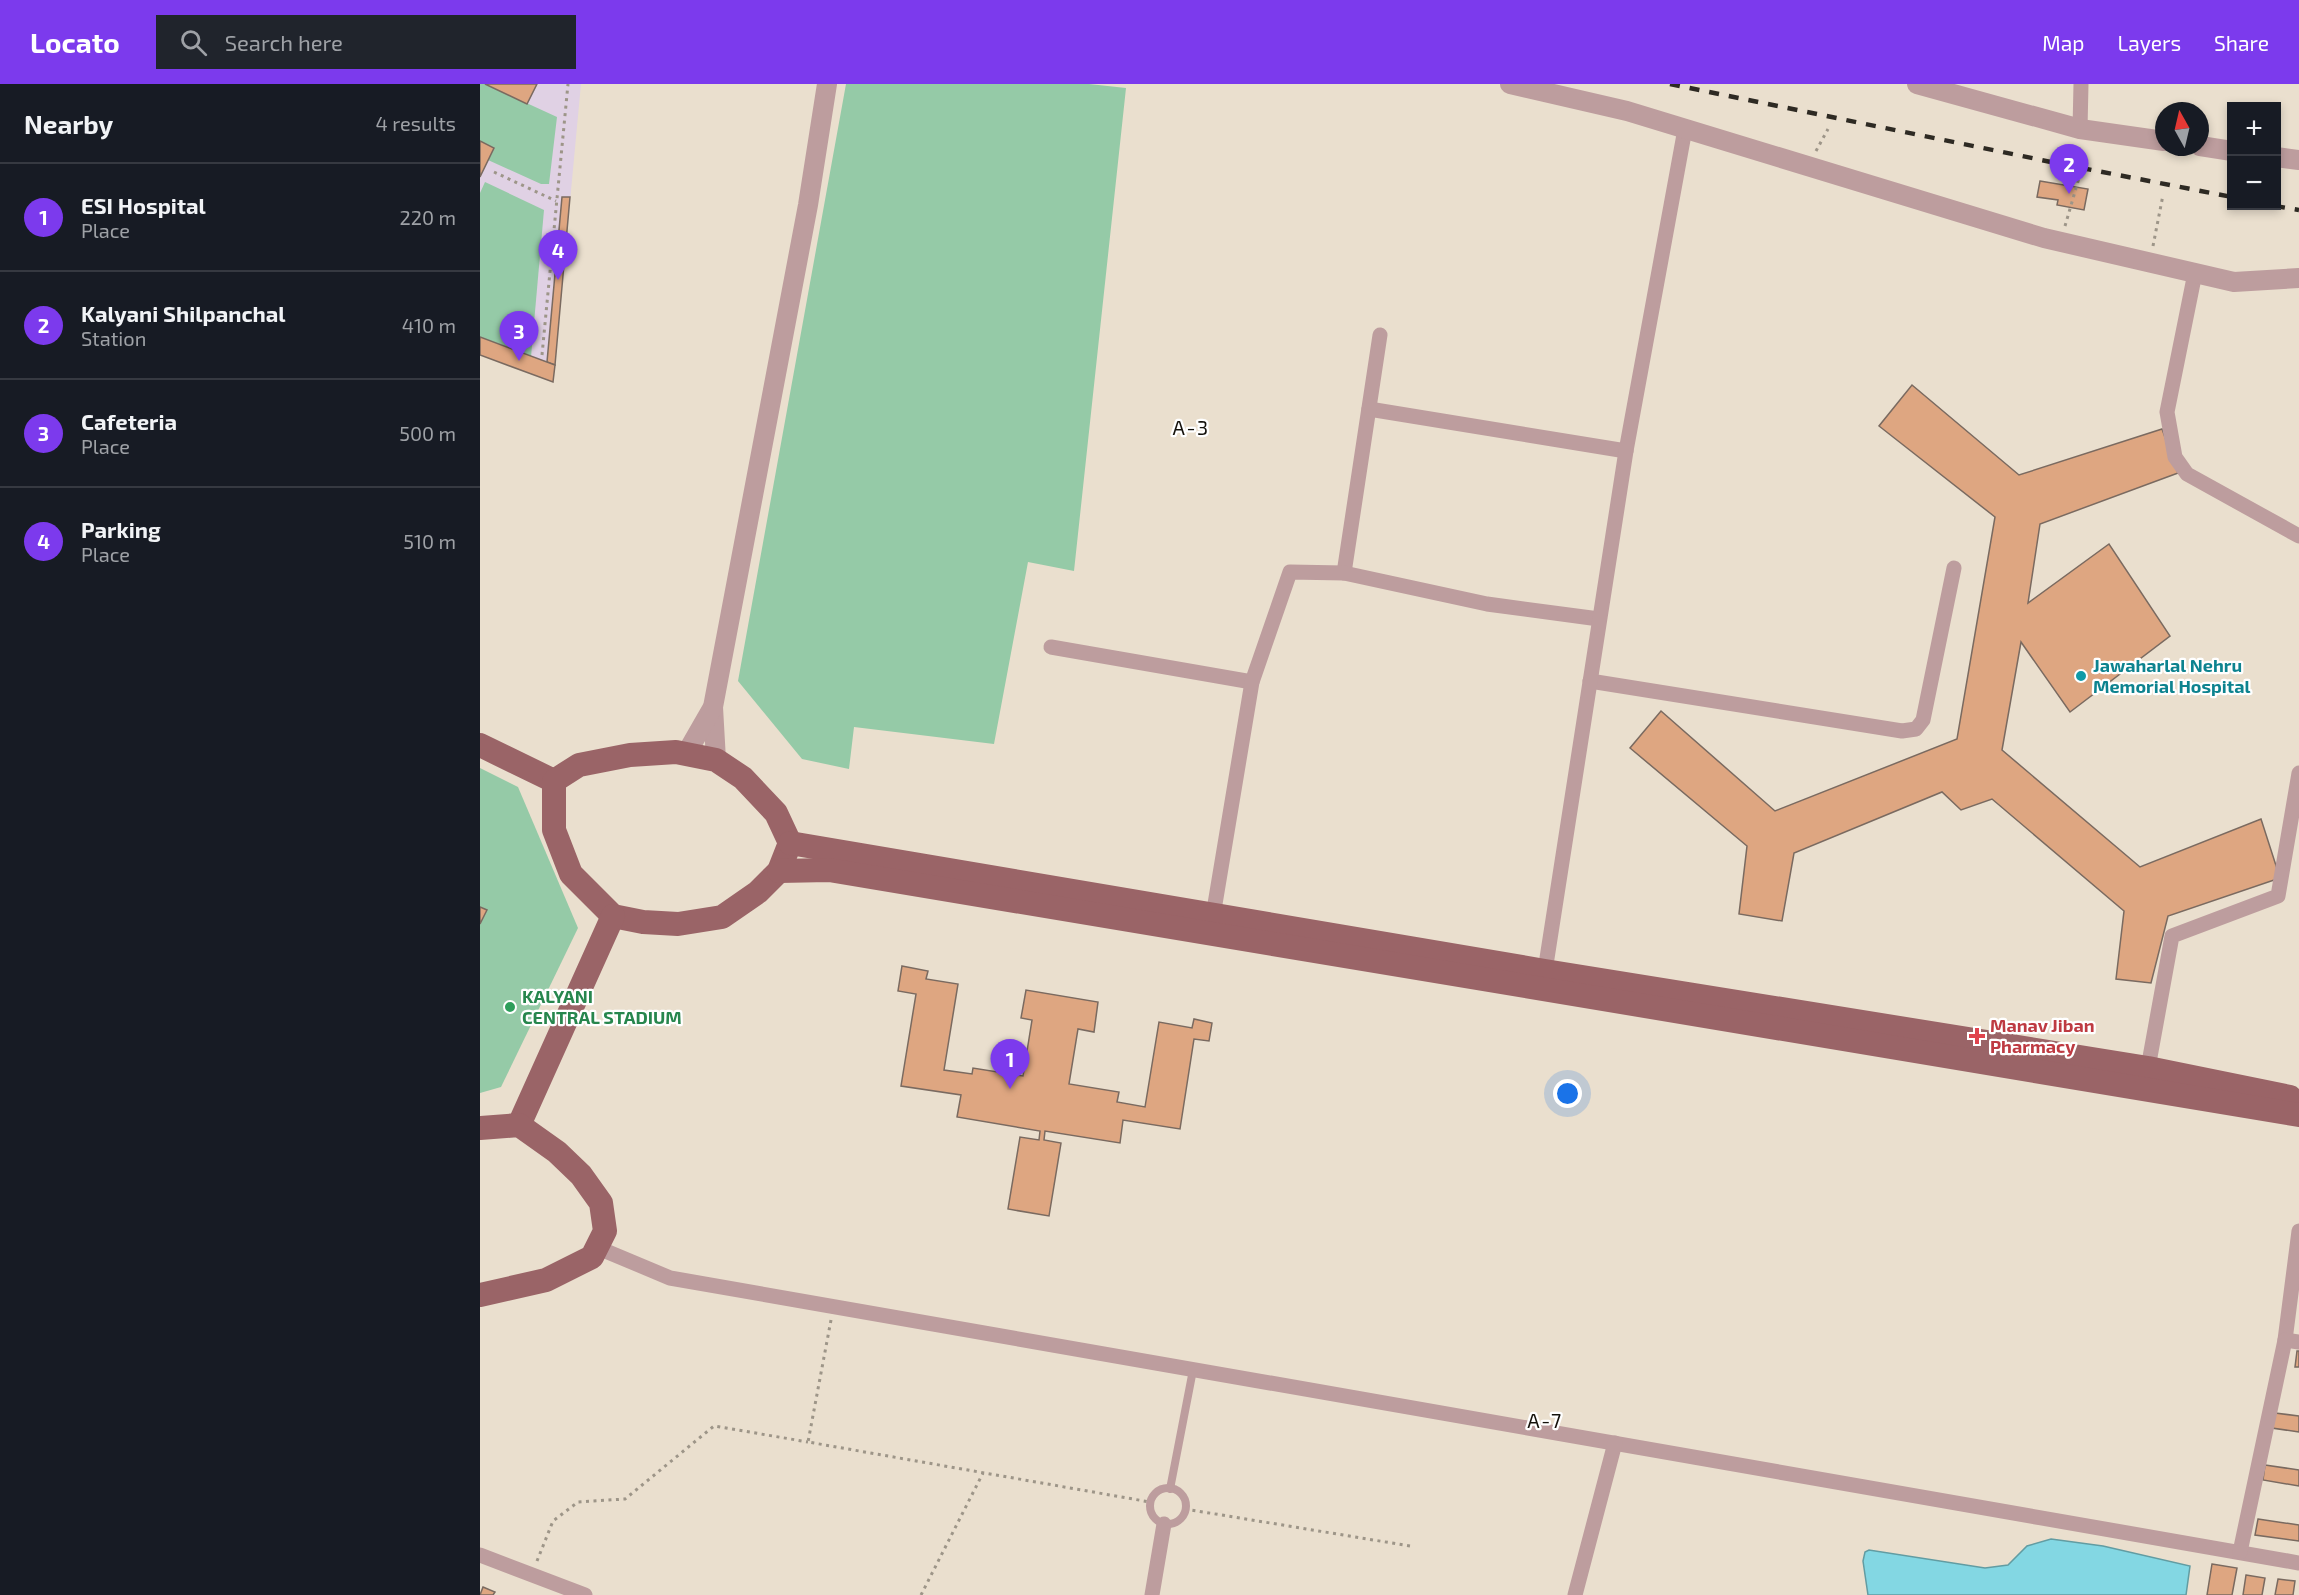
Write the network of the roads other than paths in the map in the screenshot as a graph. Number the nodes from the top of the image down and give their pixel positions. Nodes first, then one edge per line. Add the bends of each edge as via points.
1 (1510, 84) edge
2 (1917, 84) edge
3 (2081, 84) edge
4 (825, 87) edge
5 (1685, 129) junction
6 (2080, 129) junction
7 (2155, 140) edge
8 (2209, 147) edge
9 (2227, 150) edge
10 (2281, 158) edge
11 (2299, 160) edge
12 (2195, 273) junction
13 (2299, 278) edge
14 (1380, 336) dead end
15 (1369, 409) junction
16 (1626, 451) junction
17 (2299, 536) edge
18 (1954, 568) dead end
19 (1344, 573) junction
20 (1599, 619) junction
21 (1051, 646) dead end
22 (1590, 681) junction
23 (1252, 682) junction
24 (712, 707) junction
25 (480, 745) edge
26 (686, 754) junction
27 (716, 760) junction
28 (2299, 773) edge
29 (554, 781) junction
30 (790, 843) junction
31 (779, 871) junction
32 (613, 916) junction
33 (1211, 924) junction
34 (1545, 971) junction
35 (2148, 1068) junction
36 (2299, 1099) edge
37 (2299, 1114) edge
38 (519, 1125) junction
39 (480, 1128) edge
40 (2299, 1231) edge
41 (597, 1247) junction
42 (480, 1295) edge
43 (2292, 1341) edge
44 (1193, 1370) junction
45 (1615, 1443) junction
46 (1170, 1489) junction
47 (1164, 1524) junction
48 (2240, 1552) junction
49 (480, 1555) edge
50 (2299, 1563) edge
51 (585, 1595) edge
52 (1152, 1595) edge
53 (1575, 1595) edge

1 - 5 street via 1628,111
2 - 6 street
3 - 6 street
4 - 24 street via 808,205
5 - 12 street via 2061,242
5 - 16 street
6 - 7 street
8 - 9 street
10 - 11 street
12 - 13 street via 2234,282
12 - 17 street via 2167,412 2175,457 2187,474
14 - 15 street
15 - 16 street
15 - 19 street
16 - 20 street
18 - 22 street via 1923,720 1916,729 1902,731
19 - 20 street via 1487,604
19 - 23 street via 1290,572
20 - 22 street
21 - 23 street
22 - 34 street
23 - 33 street
24 - 26 street
24 - 27 street
25 - 29 main road
26 - 27 main road
26 - 29 main road via 630,754 579,765
27 - 30 main road via 743,778 776,813
28 - 35 street via 2278,896 2172,936
29 - 32 main road via 554,830 571,874
30 - 31 main road
30 - 33 main road
31 - 32 main road via 758,892 722,917 678,924
31 - 33 main road via 829,870
32 - 38 main road
33 - 34 main road
33 - 37 main road
34 - 35 main road
35 - 36 main road
38 - 39 main road
38 - 41 main road via 557,1152 581,1175 601,1203 605,1231
40 - 43 street
41 - 42 main road via 592,1257 546,1280
41 - 44 street via 670,1278
43 - 48 street
44 - 45 street
44 - 46 lane
45 - 48 street
45 - 53 street
46 - 47 lane via 1156,1492 1150,1502 1154,1518
46 - 47 lane via 1183,1496 1185,1509 1176,1522
47 - 52 street
48 - 50 street
49 - 51 street

